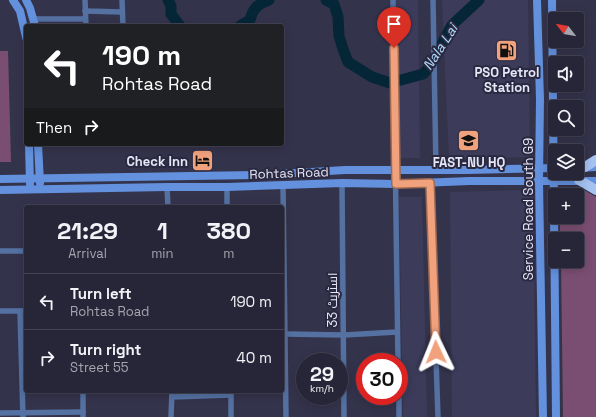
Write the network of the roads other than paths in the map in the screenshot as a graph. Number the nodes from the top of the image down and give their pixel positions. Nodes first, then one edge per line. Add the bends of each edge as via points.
1 (13, 0) edge
2 (26, 0) edge
3 (85, 0) edge
4 (122, 0) edge
5 (393, 0) edge
6 (433, 0) edge
7 (537, 0) edge
8 (552, 0) edge
9 (85, 11) junction
10 (122, 12) junction
11 (85, 19) junction
12 (35, 23) edge
13 (86, 24) edge
14 (123, 24) edge
15 (24, 28) edge
16 (553, 139) junction
17 (553, 144) edge
18 (555, 144) edge
19 (29, 146) edge
20 (38, 146) edge
21 (596, 160) edge
22 (584, 166) edge
23 (596, 167) edge
24 (540, 168) junction
25 (548, 168) edge
26 (584, 168) edge
27 (395, 170) junction
28 (436, 170) junction
29 (470, 170) junction
30 (30, 178) junction
31 (39, 178) junction
32 (0, 179) edge
33 (579, 180) junction
34 (469, 181) junction
35 (539, 181) junction
36 (554, 181) junction
37 (596, 181) edge
38 (342, 183) junction
39 (430, 183) junction
40 (396, 184) junction
41 (283, 185) junction
42 (167, 186) junction
43 (227, 187) junction
44 (30, 188) junction
45 (40, 188) junction
46 (0, 190) edge
47 (596, 190) edge
48 (168, 205) edge
49 (227, 205) edge
50 (283, 205) edge
51 (0, 251) edge
52 (24, 251) edge
53 (0, 311) edge
54 (23, 311) edge
55 (284, 312) edge
56 (398, 332) junction
57 (285, 334) junction
58 (344, 335) junction
59 (398, 353) edge
60 (284, 387) edge
61 (82, 393) edge
62 (231, 393) edge
63 (172, 394) edge
64 (399, 405) edge
65 (0, 412) edge
66 (23, 415) edge
67 (83, 415) edge
68 (171, 417) edge
69 (231, 417) edge
70 (286, 417) edge
71 (344, 417) edge
72 (399, 417) edge
73 (438, 417) edge
74 (543, 417) edge
75 (556, 417) edge

1 - 15 main road via 20,11
2 - 12 main road
3 - 9 street
4 - 10 street
5 - 27 street
6 - 28 street
7 - 24 main road, Service Road South G9
8 - 16 main road, Service Road South G9
9 - 10 street
9 - 11 street
10 - 14 street
11 - 12 street
11 - 13 street
16 - 17 main road, Service Road South G9
16 - 18 main road
19 - 30 main road
20 - 31 main road
21 - 22 highway
23 - 26 main road
24 - 25 main road, Rohtas Road
24 - 29 main road, Rohtas Road
24 - 35 main road, Service Road South G9
27 - 28 main road, Rohtas Road
27 - 31 main road, Rohtas Road via 262,175
27 - 40 street
28 - 29 main road, Rohtas Road
29 - 34 main road
30 - 31 main road, Rohtas Road
30 - 32 main road, Rohtas Road
30 - 44 main road
31 - 45 main road
33 - 36 main road, Rohtas Road
33 - 37 main road, Rohtas Road
33 - 47 highway
34 - 35 main road, Rohtas Road
34 - 39 main road, Rohtas Road
35 - 36 main road, Rohtas Road
35 - 74 main road, Service Road South G9
36 - 75 main road, Service Road South G9
38 - 40 main road, Rohtas Road
38 - 41 main road, Rohtas Road
38 - 58 street, اسٹریٹ 33
39 - 40 main road, Rohtas Road
39 - 73 street
40 - 56 street
41 - 43 main road, Rohtas Road
41 - 50 street
42 - 43 main road, Rohtas Road
42 - 45 main road, Rohtas Road
42 - 48 street
43 - 49 street
44 - 45 main road, Rohtas Road
44 - 46 main road, Rohtas Road
51 - 52 street
53 - 54 street
54 - 66 street
55 - 57 street
56 - 58 street
56 - 59 street
57 - 58 street
57 - 60 street
58 - 71 street, اسٹریٹ 33
60 - 70 street
61 - 67 street
62 - 63 street
62 - 69 street
63 - 68 street
64 - 72 street
65 - 66 street
66 - 67 street

